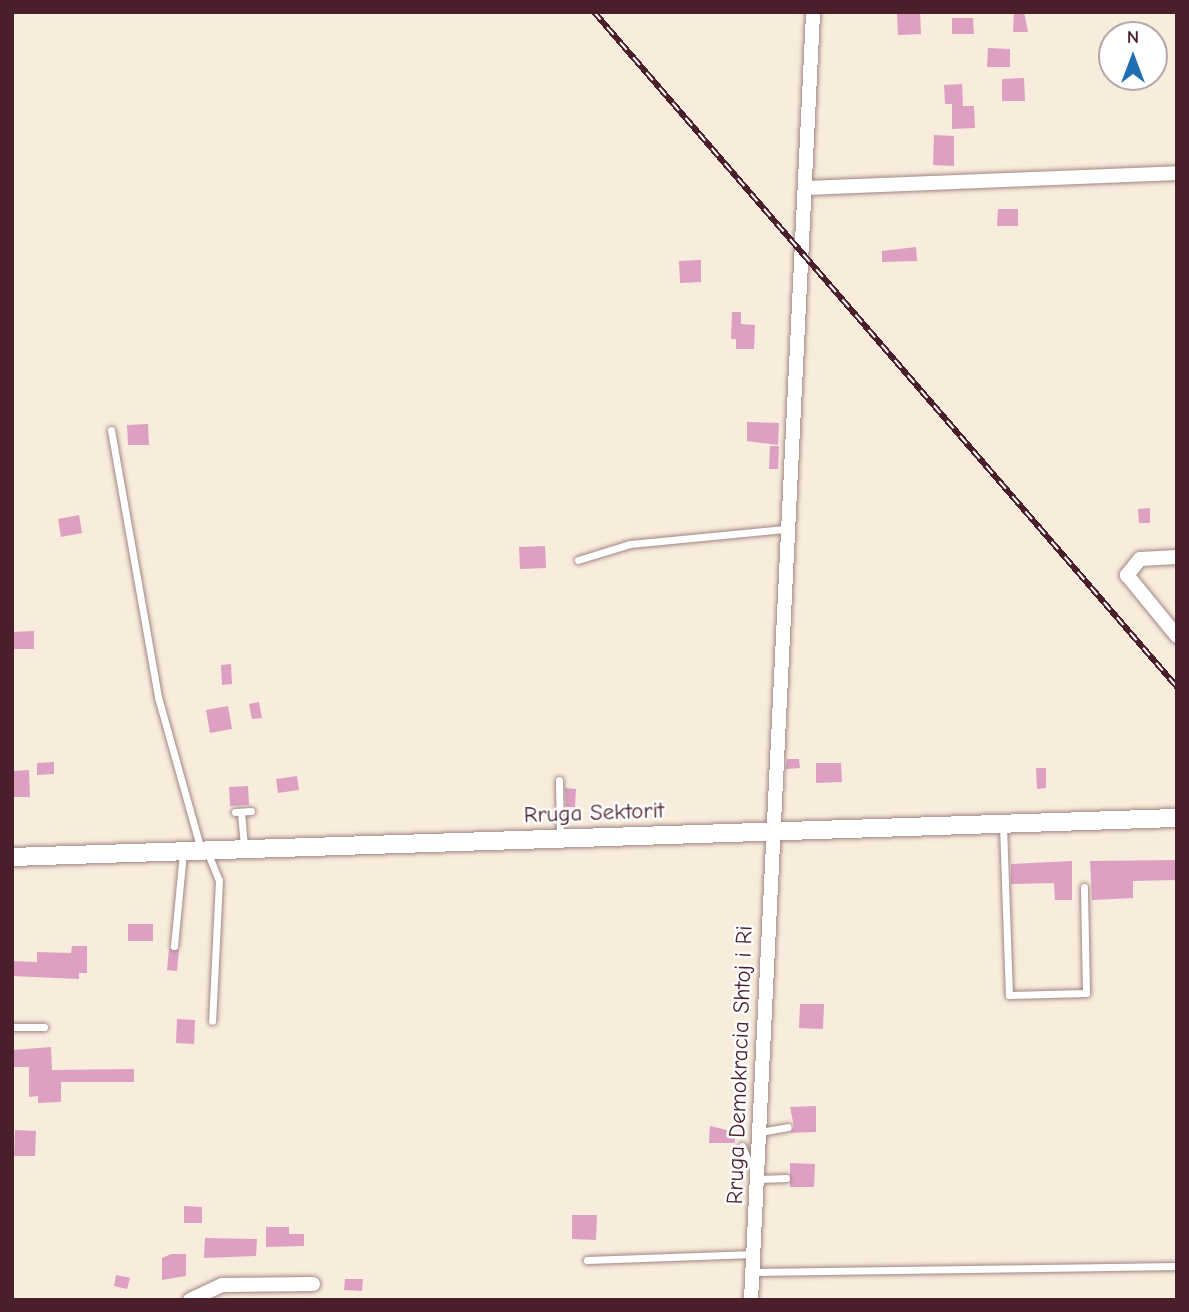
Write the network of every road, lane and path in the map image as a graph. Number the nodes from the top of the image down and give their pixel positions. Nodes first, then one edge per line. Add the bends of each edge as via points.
1 (813, 12) edge
2 (1177, 173) edge
3 (807, 188) junction
4 (111, 430) dead end
5 (788, 529) junction
6 (1177, 557) edge
7 (578, 559) dead end
8 (1177, 636) edge
9 (559, 780) dead end
10 (251, 811) dead end
11 (1177, 818) edge
12 (1003, 823) junction
13 (773, 831) junction
14 (560, 838) junction
15 (244, 849) junction
16 (197, 851) junction
17 (12, 857) edge
18 (1084, 887) dead end
19 (174, 946) dead end
20 (212, 1021) dead end
21 (12, 1027) edge
22 (44, 1027) dead end
23 (788, 1127) dead end
24 (760, 1132) junction
25 (742, 1146) dead end
26 (758, 1162) junction
27 (786, 1178) dead end
28 (758, 1179) junction
29 (754, 1254) junction
30 (587, 1260) dead end
31 (1177, 1266) edge
32 (753, 1272) junction
33 (313, 1284) dead end
34 (190, 1300) edge
35 (751, 1300) edge

1 - 3 street, Rruga Demokracia Shtoj i Ri via 806,95
2 - 3 street
3 - 5 street, Rruga Demokracia Shtoj i Ri
4 - 16 lane via 158,697
5 - 7 lane via 630,544
5 - 13 street, Rruga Demokracia Shtoj i Ri
6 - 8 street via 1140,559 1127,575
9 - 14 lane
10 - 15 lane via 238,812
11 - 12 street, Rruga Sektorit
12 - 13 street, Rruga Sektorit
12 - 18 lane via 1009,995 1086,993
13 - 14 street, Rruga Sektorit
13 - 24 street, Rruga Demokracia Shtoj i Ri
14 - 15 street, Rruga Sektorit
15 - 16 street, Rruga Sektorit
16 - 17 street, Rruga Sektorit
16 - 19 lane
16 - 20 lane via 219,880
21 - 22 lane
23 - 24 lane
24 - 26 street, Rruga Demokracia Shtoj i Ri
25 - 26 lane via 748,1161
26 - 28 street, Rruga Demokracia Shtoj i Ri
27 - 28 lane
28 - 29 street, Rruga Demokracia Shtoj i Ri
29 - 30 lane
29 - 32 street, Rruga Demokracia Shtoj i Ri
31 - 32 lane
32 - 35 street, Rruga Demokracia Shtoj i Ri
33 - 34 street via 222,1285

